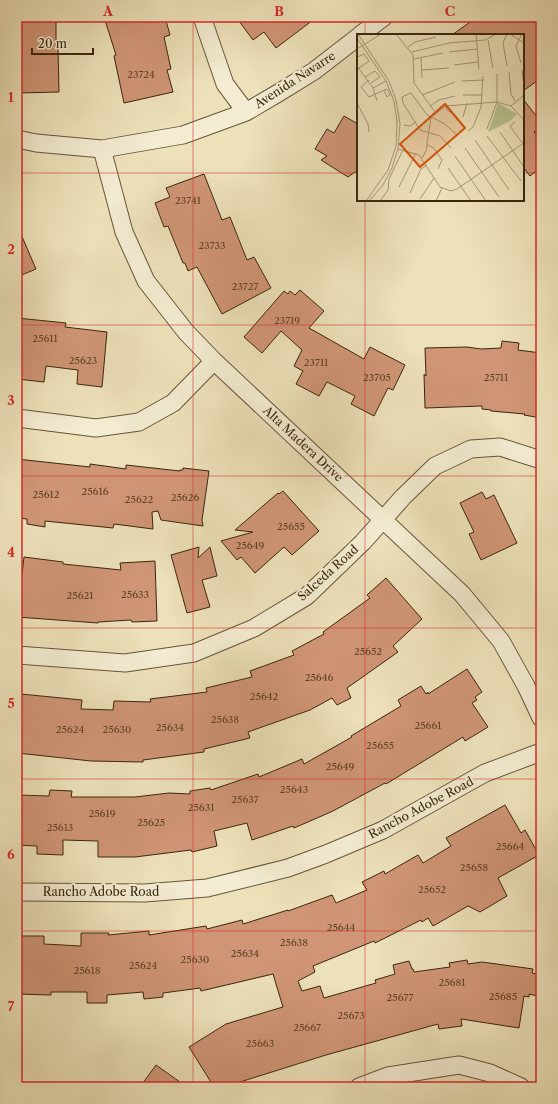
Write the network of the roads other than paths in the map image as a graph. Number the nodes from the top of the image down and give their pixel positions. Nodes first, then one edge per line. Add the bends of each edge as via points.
1 (202, 17) edge
2 (384, 17) edge
3 (362, 34) edge
4 (357, 38) edge
5 (246, 112) junction
6 (17, 139) edge
7 (102, 150) junction
8 (214, 361) junction
9 (17, 418) edge
10 (541, 460) edge
11 (384, 519) junction
12 (17, 655) edge
13 (541, 718) edge
14 (541, 752) edge
15 (17, 892) edge
16 (359, 1087) edge
17 (521, 1087) edge

1 - 5 street via 225,84
2 - 3 street, Avenida Navarre
4 - 5 street, Avenida Navarre via 314,71
5 - 7 street, Avenida Navarre via 183,135
6 - 7 street, Avenida Navarre
7 - 8 street, Alta Madera Drive via 124,232 146,281 186,332
8 - 9 street via 173,403 139,422 96,428
8 - 11 street, Alta Madera Drive
10 - 11 street, Salceda Road via 500,447 471,449 435,466
11 - 12 street, Salceda Road via 307,596 254,628 194,653 125,663
11 - 13 street, Alta Madera Drive via 462,594 501,641
14 - 15 street, Rancho Adobe Road via 485,773 383,830 288,868 200,889 145,893
16 - 17 street via 388,1076 459,1065 490,1073

